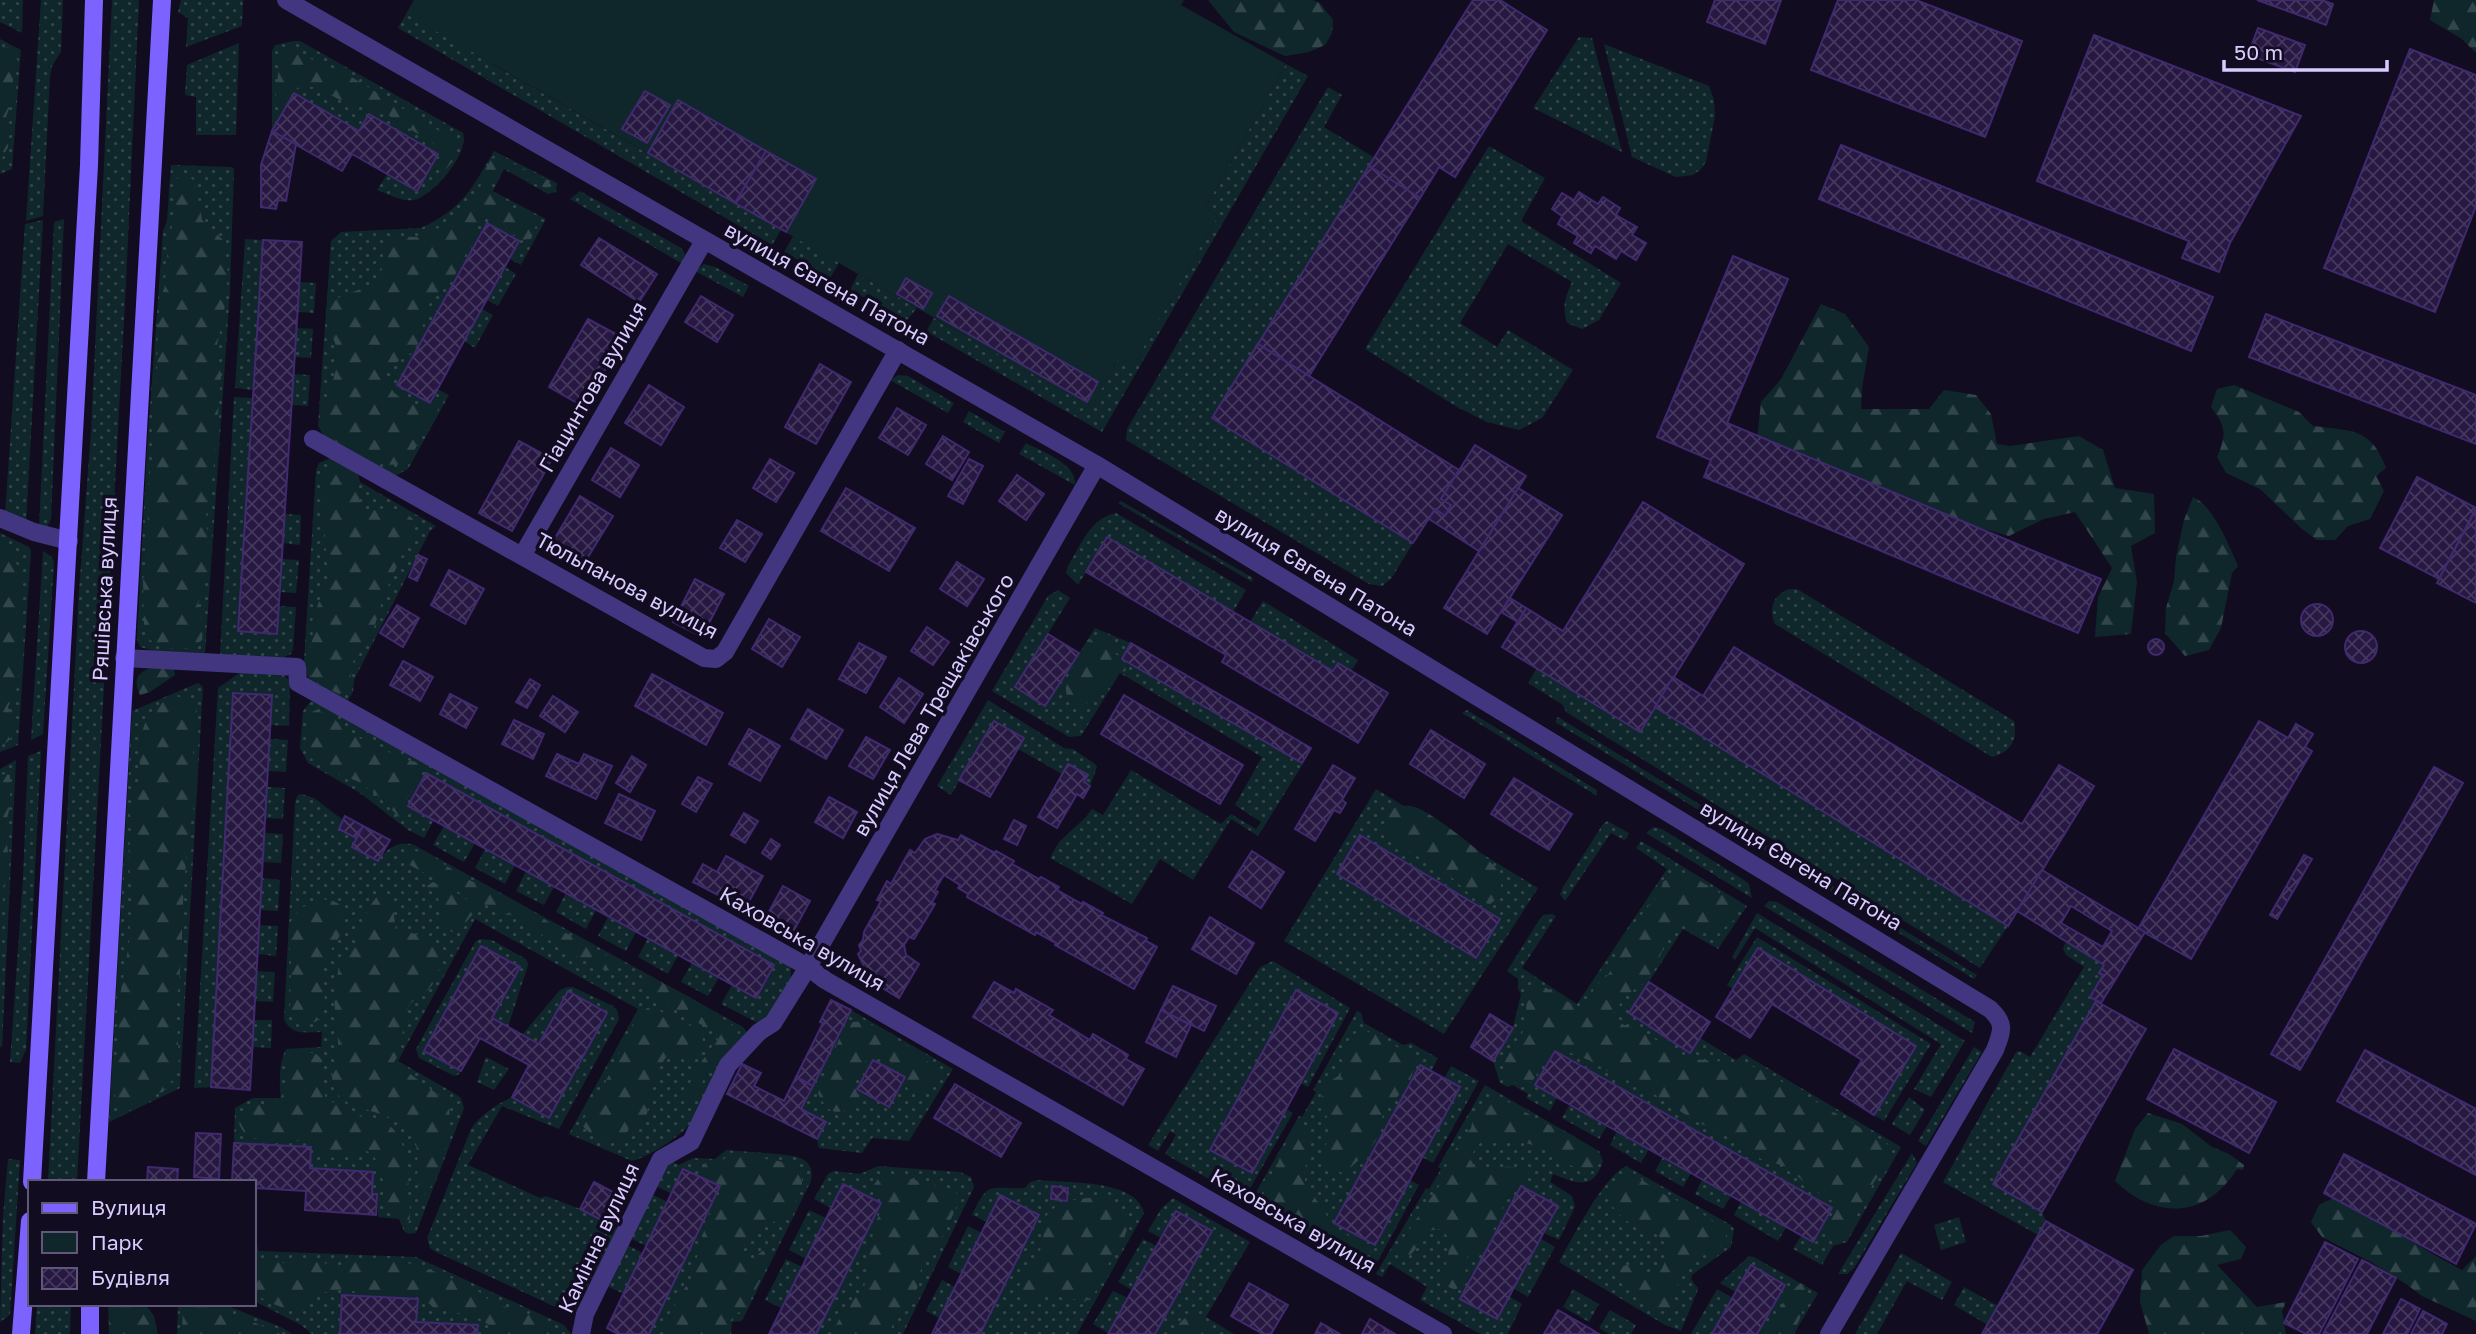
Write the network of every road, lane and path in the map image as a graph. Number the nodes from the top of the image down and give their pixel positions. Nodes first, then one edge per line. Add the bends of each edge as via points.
1 (94, 0) edge
2 (162, 0) edge
3 (286, 0) edge
4 (704, 241) junction
5 (898, 350) junction
6 (313, 439) dead end
7 (1097, 465) junction
8 (0, 518) edge
9 (69, 541) junction
10 (522, 556) junction
11 (124, 658) junction
12 (808, 967) junction
13 (32, 1180) edge
14 (96, 1180) edge
15 (28, 1246) edge
16 (90, 1306) edge
17 (21, 1334) edge
18 (90, 1334) edge
19 (581, 1334) edge
20 (1443, 1334) edge
21 (1829, 1334) edge

1 - 9 main road, Ряшівська вулиця
2 - 11 main road, Ряшівська вулиця
3 - 4 street, вулиця Євгена Патона
4 - 5 street, вулиця Євгена Патона
4 - 10 street, Гіацинтова вулиця
5 - 7 street, вулиця Євгена Патона
5 - 10 street, Тюльпанова вулиця via 725,652 716,659 704,658
6 - 10 street, Тюльпанова вулиця
7 - 12 street, вулиця Лева Трещаківського
7 - 21 street, вулиця Євгена Патона via 1999,1017 2002,1031 1995,1050
8 - 9 street
9 - 13 main road, Ряшівська вулиця
11 - 12 street, Каховська вулиця via 297,667 298,683
11 - 14 main road, Ряшівська вулиця
12 - 19 street, Камінна вулиця via 773,1024 728,1065 691,1142 661,1159 585,1314
12 - 20 street, Каховська вулиця
15 - 17 main road
16 - 18 main road

